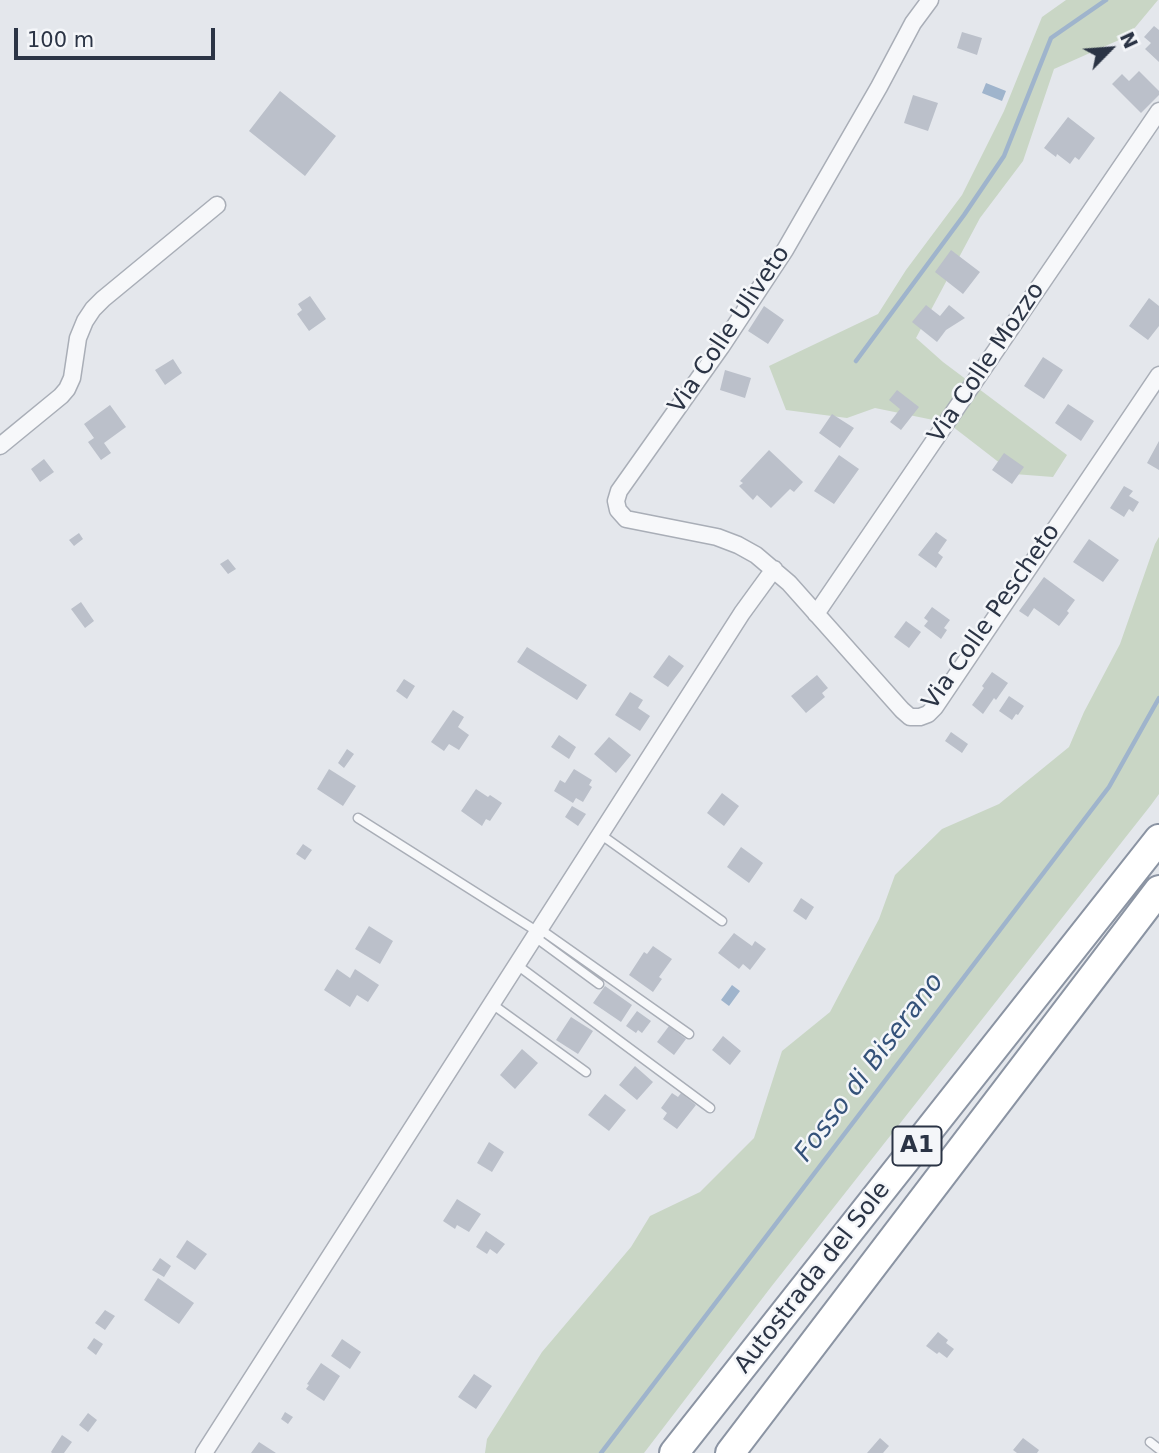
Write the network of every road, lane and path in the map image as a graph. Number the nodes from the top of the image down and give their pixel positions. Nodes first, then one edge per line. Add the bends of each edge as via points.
1 (930, 0) edge
2 (1159, 111) edge
3 (217, 205) dead end
4 (1159, 375) edge
5 (0, 446) edge
6 (774, 569) junction
7 (816, 614) junction
8 (358, 818) dead end
9 (600, 834) junction
10 (1159, 839) edge
11 (1159, 890) edge
12 (722, 921) dead end
13 (537, 933) junction
14 (517, 965) junction
15 (599, 984) dead end
16 (491, 1004) junction
17 (690, 1034) dead end
18 (586, 1072) dead end
19 (710, 1108) dead end
20 (1150, 1442) dead end
21 (1159, 1449) edge
22 (204, 1453) edge
23 (674, 1453) edge
24 (730, 1453) edge

1 - 6 street, Via Colle Uliveto via 785,250 617,496 618,510 626,519 717,537
2 - 7 street, Via Colle Mozzo
3 - 5 street via 93,309 80,330 67,389
4 - 7 street, Via Colle Pescheto via 928,714 913,718 904,713
6 - 7 street, Via Colle Pescheto
6 - 9 street
8 - 13 lane
9 - 12 lane
9 - 13 street
10 - 23 highway, Autostrada del Sole / A1
11 - 24 highway, Autostrada del Sole / A1
13 - 14 street
13 - 15 lane
13 - 17 lane
14 - 16 street
14 - 19 lane
16 - 18 lane
16 - 22 street
20 - 21 lane

